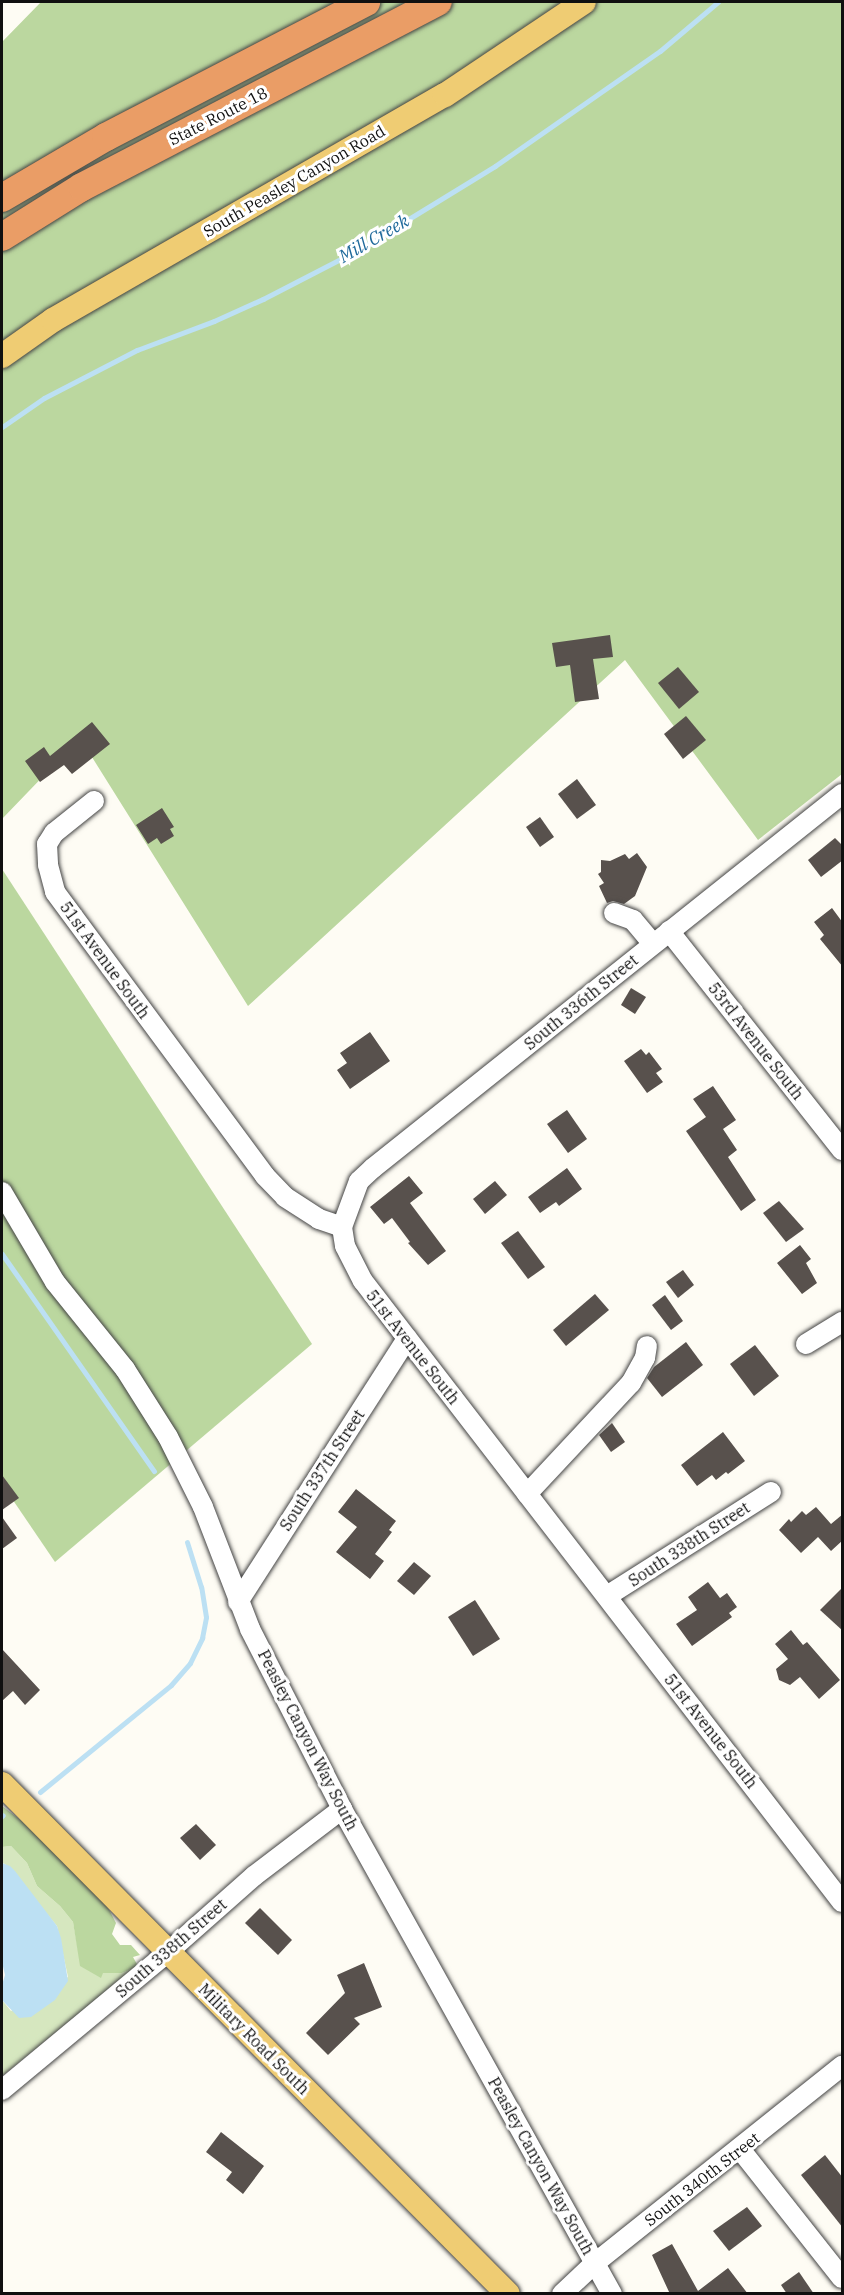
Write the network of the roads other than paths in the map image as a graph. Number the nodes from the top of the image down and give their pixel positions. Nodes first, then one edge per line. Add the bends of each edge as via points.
1 (366, 2) edge
2 (438, 2) edge
3 (584, 2) edge
4 (2, 198) edge
5 (2, 237) edge
6 (2, 356) edge
7 (843, 794) edge
8 (94, 801) dead end
9 (614, 913) dead end
10 (669, 931) junction
11 (653, 944) junction
12 (843, 1150) edge
13 (2, 1192) edge
14 (342, 1227) junction
15 (843, 1322) edge
16 (407, 1339) junction
17 (806, 1344) dead end
18 (647, 1346) dead end
19 (771, 1492) dead end
20 (527, 1494) junction
21 (607, 1596) junction
22 (238, 1602) junction
23 (2, 1784) edge
24 (342, 1809) junction
25 (843, 1902) edge
26 (167, 1953) junction
27 (843, 2066) edge
28 (2, 2090) edge
29 (740, 2149) junction
30 (595, 2263) junction
31 (843, 2278) edge
32 (508, 2294) edge
33 (562, 2294) edge
34 (612, 2294) edge

1 - 4 highway, State Route 18 via 106,137
2 - 5 highway, State Route 18 via 82,187
3 - 6 main road, South Peasley Canyon Road via 445,95 53,320
7 - 10 street, South 336th Street
8 - 14 street, 51st Avenue South via 54,833 48,844 48,865 55,892 265,1176 285,1197 319,1219
9 - 11 street via 633,920
10 - 11 street, South 336th Street
10 - 12 street, 53rd Avenue South
11 - 14 street, South 336th Street via 373,1168 359,1181
13 - 22 street, Peasley Canyon Way South via 55,1282 125,1369 168,1437 193,1483
14 - 16 street, 51st Avenue South via 354,1266
15 - 17 street
16 - 20 street, 51st Avenue South
16 - 22 street, South 337th Street
18 - 20 street via 631,1383
19 - 21 street, South 338th Street
20 - 21 street, 51st Avenue South
21 - 25 street, 51st Avenue South
22 - 24 street, Peasley Canyon Way South
23 - 26 main road, Military Road South
24 - 26 street, South 338th Street via 254,1876
24 - 30 street, Peasley Canyon Way South
26 - 28 street, South 338th Street
26 - 32 main road, Military Road South
27 - 29 street, South 340th Street
29 - 30 street, South 340th Street
29 - 31 street
30 - 33 street, South 340th Street
30 - 34 street, Peasley Canyon Way South

